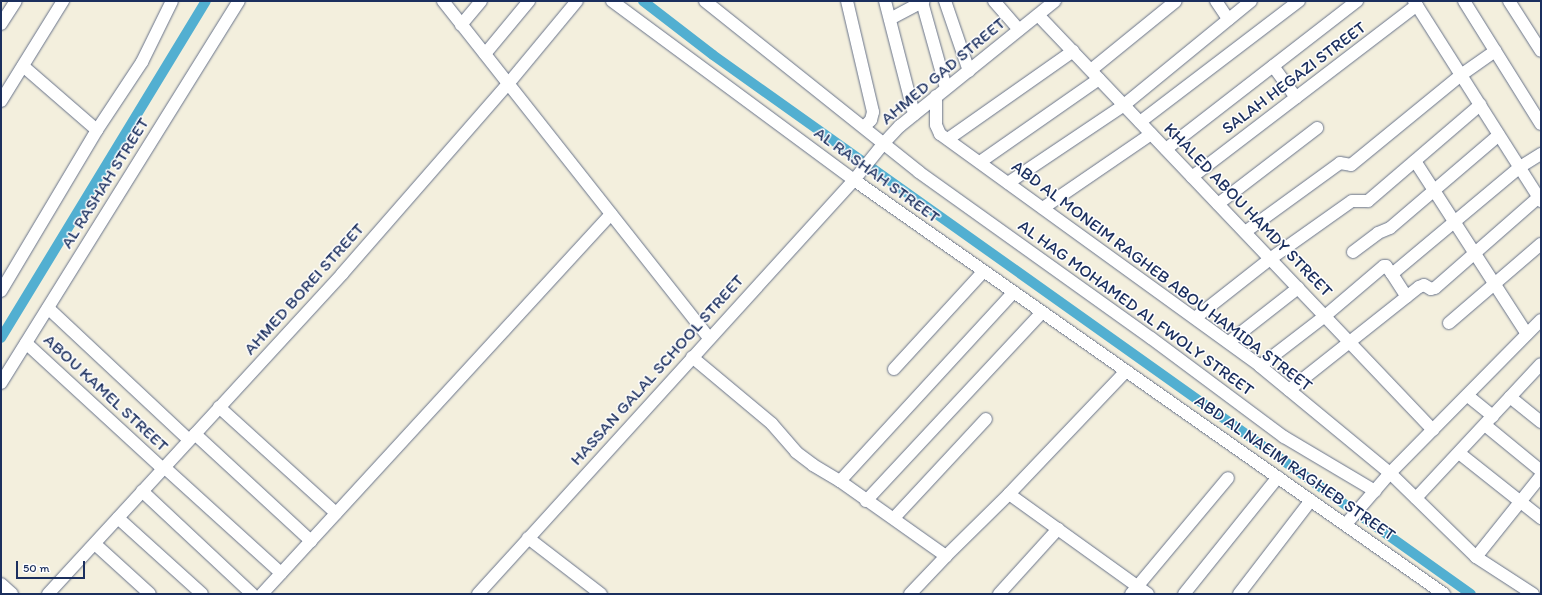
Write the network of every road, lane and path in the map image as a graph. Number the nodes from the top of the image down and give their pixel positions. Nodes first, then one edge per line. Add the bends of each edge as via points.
1 (16, 1) edge
2 (63, 1) edge
3 (172, 1) edge
4 (239, 1) edge
5 (443, 1) edge
6 (481, 1) edge
7 (529, 1) edge
8 (577, 1) edge
9 (612, 1) edge
10 (705, 1) edge
11 (847, 1) edge
12 (885, 1) edge
13 (945, 1) edge
14 (994, 1) edge
15 (1176, 1) edge
16 (1216, 1) edge
17 (1251, 1) edge
18 (1300, 1) edge
19 (1357, 1) edge
20 (1464, 1) edge
21 (1510, 1) edge
22 (923, 2) edge
23 (1049, 3) edge
24 (1416, 3) edge
25 (1038, 15) junction
26 (1228, 19) junction
27 (890, 20) junction
28 (1, 24) edge
29 (461, 25) junction
30 (1019, 30) junction
31 (1073, 51) junction
32 (1495, 51) junction
33 (1541, 51) edge
34 (484, 54) junction
35 (23, 66) junction
36 (1273, 66) junction
37 (969, 70) junction
38 (1095, 75) junction
39 (1461, 75) junction
40 (508, 84) junction
41 (946, 88) junction
42 (936, 96) junction
43 (1296, 98) junction
44 (1, 100) edge
45 (1124, 105) junction
46 (1480, 105) junction
47 (914, 114) junction
48 (1140, 122) junction
49 (1541, 124) edge
50 (864, 127) junction
51 (1317, 128) dead end
52 (97, 130) junction
53 (1151, 134) junction
54 (1499, 135) junction
55 (948, 139) junction
56 (883, 144) junction
57 (1166, 149) junction
58 (1541, 154) edge
59 (1415, 161) junction
60 (980, 162) junction
61 (1520, 167) junction
62 (862, 169) joint
63 (1192, 177) junction
64 (854, 180) junction
65 (1008, 183) junction
66 (1434, 190) junction
67 (1540, 199) edge
68 (1218, 204) junction
69 (1043, 208) junction
70 (611, 214) junction
71 (1454, 221) junction
72 (1245, 232) junction
73 (1541, 244) edge
74 (1353, 252) dead end
75 (1475, 253) junction
76 (1270, 259) junction
77 (983, 272) junction
78 (1392, 274) junction
79 (1495, 284) junction
80 (1298, 288) junction
81 (1, 291) edge
82 (1013, 293) junction
83 (1406, 297) junction
84 (48, 308) junction
85 (1042, 312) junction
86 (1325, 316) junction
87 (1195, 318) junction
88 (1541, 320) edge
89 (1449, 323) dead end
90 (1527, 334) junction
91 (709, 338) junction
92 (1229, 342) junction
93 (1350, 342) junction
94 (26, 343) junction
95 (692, 358) junction
96 (1260, 366) junction
97 (1540, 367) edge
98 (894, 369) dead end
99 (1126, 371) junction
100 (1, 383) edge
101 (1289, 390) junction
102 (1468, 396) junction
103 (1510, 397) junction
104 (219, 407) junction
105 (986, 419) dead end
106 (1489, 420) junction
107 (1541, 422) edge
108 (1433, 430) junction
109 (192, 437) junction
110 (1459, 453) junction
111 (163, 468) junction
112 (1541, 471) edge
113 (1390, 473) junction
114 (1541, 476) edge
115 (1278, 477) junction
116 (1228, 478) dead end
117 (840, 481) junction
118 (142, 491) junction
119 (1009, 494) junction
120 (1373, 494) junction
121 (1416, 498) junction
122 (1311, 500) junction
123 (866, 501) junction
124 (1520, 502) junction
125 (336, 513) junction
126 (118, 518) junction
127 (894, 518) junction
128 (1541, 518) edge
129 (1346, 524) junction
130 (1058, 529) junction
131 (528, 538) junction
132 (311, 541) junction
133 (95, 544) junction
134 (946, 556) junction
135 (1476, 556) junction
136 (281, 573) junction
137 (1, 584) edge
138 (1426, 589) edge
139 (1134, 590) edge
140 (12, 594) edge
141 (48, 594) edge
142 (150, 594) edge
143 (202, 594) edge
144 (252, 594) edge
145 (262, 594) edge
146 (478, 594) edge
147 (601, 594) edge
148 (910, 594) edge
149 (999, 594) edge
150 (1148, 594) edge
151 (1184, 594) edge
152 (1239, 594) edge
153 (1444, 594) edge
154 (1532, 594) edge

1 - 28 street
2 - 35 street
3 - 52 street, AL RASHAH STREET via 142,62
4 - 84 street, AL RASHAH STREET
5 - 29 street
6 - 29 street
7 - 34 street
8 - 40 street, AHMED BOREI STREET
9 - 64 street, AL RASHAH STREET
10 - 50 street, AL HAG MOHAMED AL FWOLY STREET
11 - 50 street via 873,112 871,120
12 - 27 street
13 - 37 street
14 - 30 street
15 - 38 street
16 - 26 street
17 - 26 street
18 - 48 street
19 - 36 street
20 - 32 street
21 - 33 street
22 - 27 street
22 - 41 street
23 - 25 street, AHMED GAD STREET
24 - 39 street
24 - 43 street, SALAH HEGAZI STREET
25 - 30 street, AHMED GAD STREET
25 - 31 street, KHALED ABOU HAMDY STREET
26 - 45 street
27 - 47 street
29 - 34 street
30 - 37 street, AHMED GAD STREET
31 - 38 street, KHALED ABOU HAMDY STREET
31 - 55 street
32 - 39 street
32 - 49 street
34 - 40 street
35 - 44 street
35 - 52 street
36 - 43 street
36 - 57 street
37 - 41 street, AHMED GAD STREET
38 - 45 street, KHALED ABOU HAMDY STREET
38 - 60 street
39 - 46 street
39 - 72 street via 1351,165 1340,163
40 - 70 street
40 - 104 street, AHMED BOREI STREET via 342,274
41 - 42 street, AHMED GAD STREET
42 - 47 street, AHMED GAD STREET
42 - 55 street, ABD AL MONEIM RAGHEB ABOU HAMIDA STREET via 936,128
43 - 63 street, SALAH HEGAZI STREET
45 - 48 street, KHALED ABOU HAMDY STREET
45 - 65 street
46 - 54 street
46 - 59 street
47 - 56 street, AHMED GAD STREET
48 - 53 street, KHALED ABOU HAMDY STREET
50 - 56 street, AL HAG MOHAMED AL FWOLY STREET
51 - 68 street
52 - 81 street, AL RASHAH STREET
53 - 57 street, KHALED ABOU HAMDY STREET
53 - 69 street
54 - 61 street
54 - 66 street
55 - 60 street, ABD AL MONEIM RAGHEB ABOU HAMIDA STREET
56 - 62 street, AHMED GAD STREET
56 - 120 street, AL HAG MOHAMED AL FWOLY STREET via 1284,437
57 - 63 street, KHALED ABOU HAMDY STREET
58 - 61 street
59 - 66 street
59 - 76 street via 1368,201 1352,201
60 - 65 street, ABD AL MONEIM RAGHEB ABOU HAMIDA STREET
61 - 67 street
61 - 71 street
62 - 64 street, HASSAN GALAL SCHOOL STREET
63 - 68 street, KHALED ABOU HAMDY STREET
64 - 77 street, AL RASHAH STREET
64 - 91 street, HASSAN GALAL SCHOOL STREET
65 - 69 street, ABD AL MONEIM RAGHEB ABOU HAMIDA STREET
66 - 71 street
66 - 74 street via 1390,228 1374,235
67 - 75 street
68 - 72 street, KHALED ABOU HAMDY STREET
69 - 87 street, ABD AL MONEIM RAGHEB ABOU HAMIDA STREET
70 - 91 street
70 - 125 street
71 - 75 street
71 - 78 street
72 - 76 street, KHALED ABOU HAMDY STREET
73 - 79 street
75 - 79 street
75 - 83 street via 1434,289 1423,285
76 - 80 street, KHALED ABOU HAMDY STREET
76 - 87 street
77 - 82 street, AL RASHAH STREET
77 - 98 street
78 - 83 street
78 - 86 street via 1384,266
79 - 89 street
79 - 90 street
80 - 86 street, KHALED ABOU HAMDY STREET
80 - 92 street
82 - 85 street, AL RASHAH STREET
82 - 117 street
83 - 93 street
84 - 94 street, AL RASHAH STREET
84 - 109 street
85 - 99 street, AL RASHAH STREET
85 - 123 street
86 - 93 street, KHALED ABOU HAMDY STREET
86 - 96 street
87 - 92 street, ABD AL MONEIM RAGHEB ABOU HAMIDA STREET
88 - 90 street
90 - 102 street
91 - 95 street, HASSAN GALAL SCHOOL STREET
92 - 96 street, ABD AL MONEIM RAGHEB ABOU HAMIDA STREET
93 - 101 street
93 - 108 street, KHALED ABOU HAMDY STREET
94 - 100 street, AL RASHAH STREET
94 - 111 street, ABOU KAMEL STREET
95 - 117 street via 772,424 796,452
95 - 131 street, HASSAN GALAL SCHOOL STREET
96 - 101 street, ABD AL MONEIM RAGHEB ABOU HAMIDA STREET
97 - 103 street
99 - 115 street, ABD AL NAEIM RAGHEB STREET
99 - 119 street
101 - 113 street, ABD AL MONEIM RAGHEB ABOU HAMIDA STREET
102 - 106 street
102 - 108 street
103 - 106 street
103 - 107 street
104 - 109 street, AHMED BOREI STREET
104 - 125 street
105 - 127 street
106 - 110 street
106 - 112 street
108 - 113 street
109 - 111 street, AHMED BOREI STREET
109 - 132 street
110 - 121 street
110 - 124 street
111 - 118 street, AHMED BOREI STREET
111 - 136 street, ABOU KAMEL STREET
113 - 120 street
113 - 121 street, ABD AL MONEIM RAGHEB ABOU HAMIDA STREET
114 - 124 street
115 - 122 street, ABD AL NAEIM RAGHEB STREET
115 - 151 street
116 - 139 street
117 - 123 street
118 - 126 street, AHMED BOREI STREET
118 - 144 street
119 - 130 street
119 - 134 street
120 - 129 street
121 - 135 street, ABD AL MONEIM RAGHEB ABOU HAMIDA STREET
122 - 129 street, ABD AL NAEIM RAGHEB STREET
122 - 152 street
123 - 127 street
124 - 128 street
124 - 135 street
125 - 132 street
126 - 133 street, AHMED BOREI STREET
126 - 143 street
127 - 134 street
129 - 138 street, ABD AL NAEIM RAGHEB STREET
130 - 139 street
130 - 149 street
131 - 146 street, HASSAN GALAL SCHOOL STREET
131 - 147 street
132 - 136 street
133 - 141 street, AHMED BOREI STREET
133 - 142 street
134 - 148 street
135 - 154 street, ABD AL MONEIM RAGHEB ABOU HAMIDA STREET
136 - 145 street
137 - 140 street
138 - 153 street, ABD AL NAEIM RAGHEB STREET
139 - 150 street

